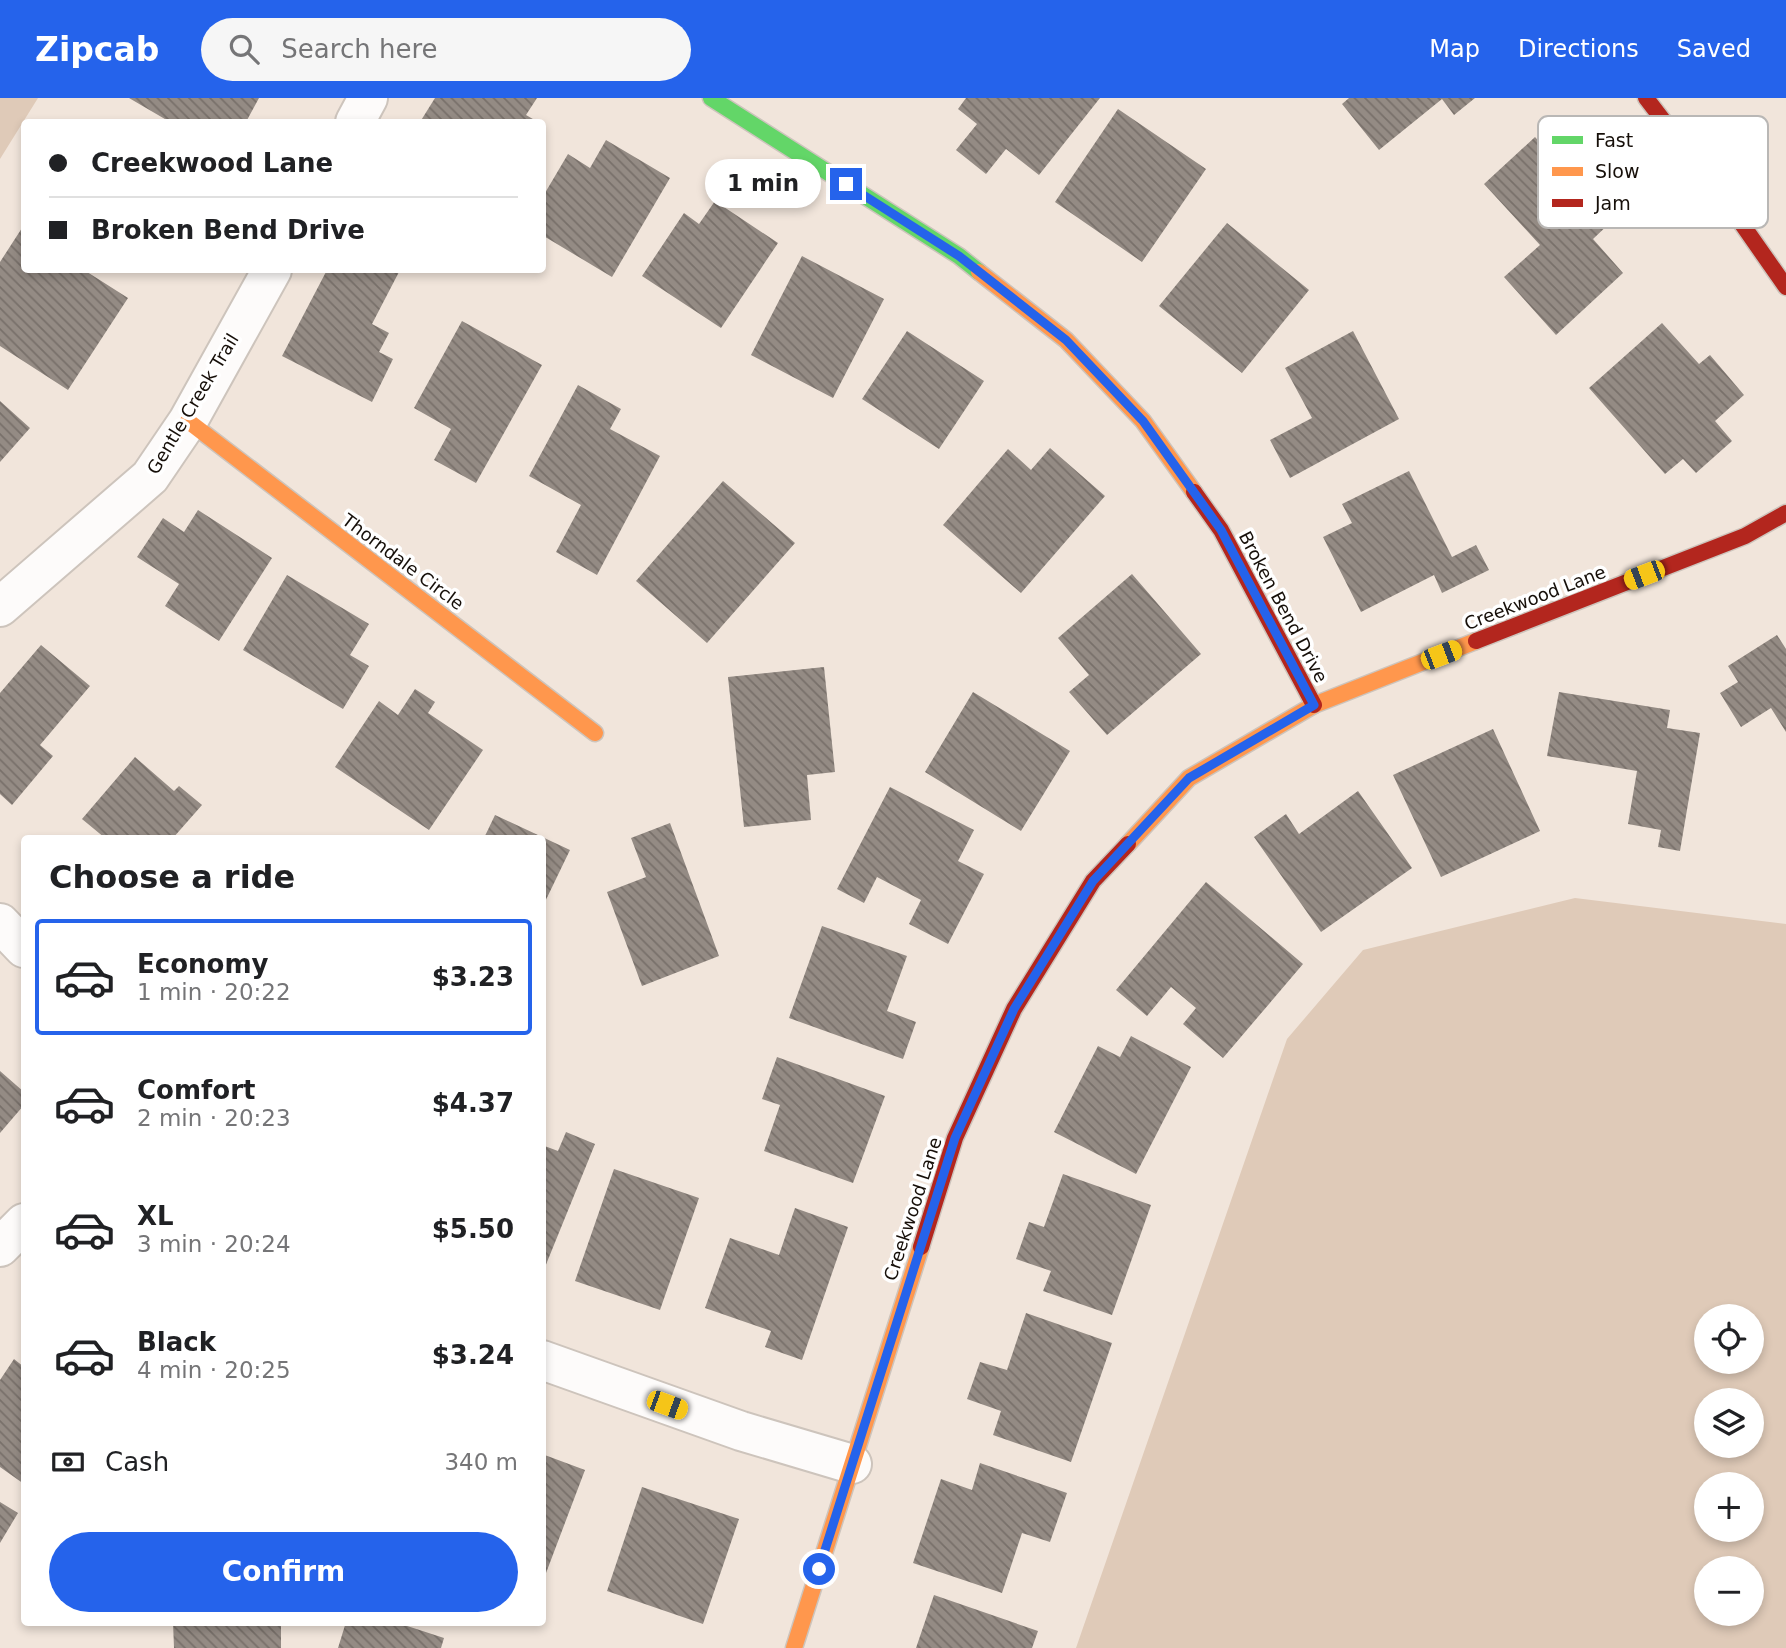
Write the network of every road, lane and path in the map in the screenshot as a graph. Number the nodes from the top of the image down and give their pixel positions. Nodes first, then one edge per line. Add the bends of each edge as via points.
1 (368, 98) edge
2 (711, 98) edge
3 (1646, 98) edge
4 (1660, 116) edge
5 (357, 119) edge
6 (1745, 228) edge
7 (270, 273) edge
8 (1786, 287) edge
9 (188, 421) junction
10 (1786, 513) edge
11 (0, 607) edge
12 (1314, 705) junction
13 (595, 733) dead end
14 (0, 923) edge
15 (21, 945) edge
16 (21, 1226) edge
17 (0, 1247) edge
18 (546, 1361) edge
19 (852, 1464) junction
20 (794, 1648) edge

1 - 5 street
2 - 12 street, Broken Bend Drive via 959,256 1066,340 1143,421 1221,530
3 - 4 street
6 - 8 street
7 - 9 street, Gentle Creek Trail
9 - 11 street, Gentle Creek Trail via 150,477
9 - 13 street, Thorndale Circle
10 - 12 street, Creekwood Lane via 1745,536
12 - 19 street, Creekwood Lane via 1189,778 1093,881 1021,998 955,1138
14 - 15 street
16 - 17 street
18 - 19 street via 741,1432
19 - 20 street, Creekwood Lane

